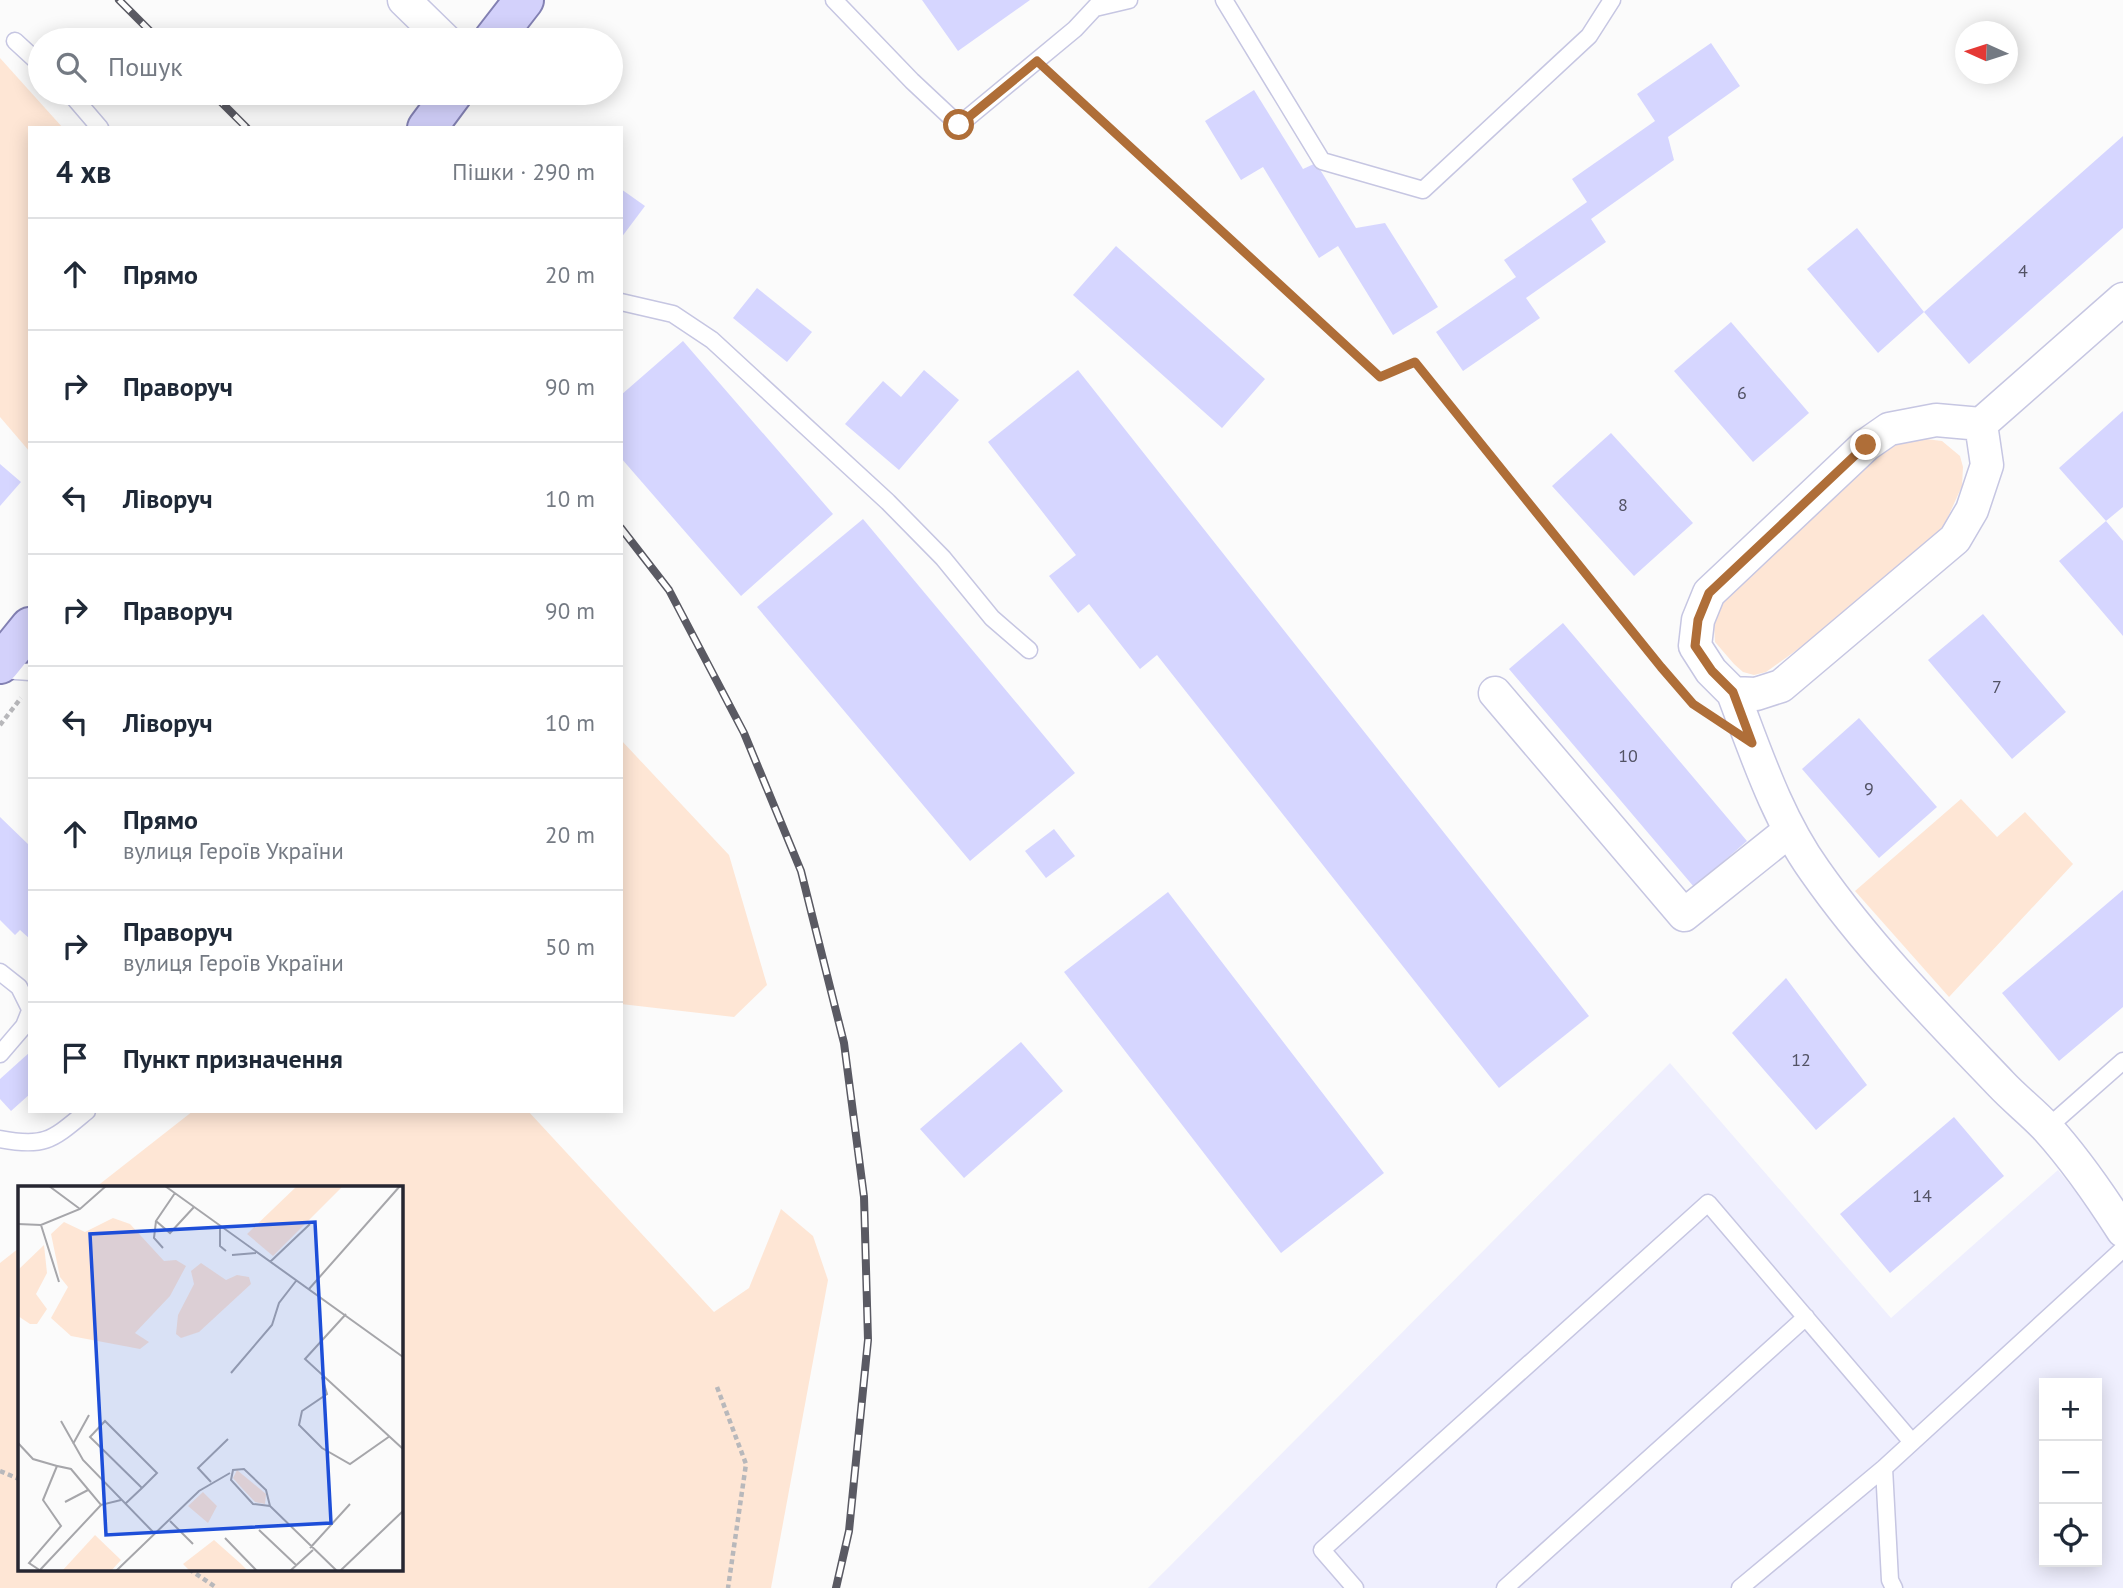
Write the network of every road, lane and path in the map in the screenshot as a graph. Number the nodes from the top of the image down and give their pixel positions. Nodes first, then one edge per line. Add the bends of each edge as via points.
1 (404, 0) edge
2 (524, 0) edge
3 (834, 0) edge
4 (1129, 0) edge
5 (1224, 0) edge
6 (1612, 0) edge
7 (1099, 4) edge
8 (433, 28) edge
9 (502, 28) edge
10 (15, 41) dead end
11 (28, 53) edge
12 (1037, 61) junction
13 (80, 105) edge
14 (444, 105) edge
15 (98, 126) edge
16 (428, 126) edge
17 (2123, 299) edge
18 (623, 302) edge
19 (1981, 424) junction
20 (28, 630) edge
21 (1029, 650) dead end
22 (0, 667) edge
23 (28, 672) edge
24 (1677, 685) dead end
25 (1733, 692) junction
26 (1495, 693) dead end
27 (23, 694) dead end
28 (0, 725) edge
29 (1789, 831) junction
30 (0, 972) edge
31 (28, 1006) edge
32 (28, 1015) edge
33 (0, 1054) edge
34 (2123, 1061) edge
35 (85, 1113) edge
36 (2047, 1128) junction
37 (0, 1139) edge
38 (2123, 1231) edge
39 (2123, 1249) edge
40 (1806, 1317) junction
41 (717, 1387) dead end
42 (1912, 1442) junction
43 (1884, 1468) junction
44 (0, 1471) edge
45 (18, 1479) edge
46 (190, 1570) edge
47 (217, 1588) edge
48 (728, 1588) edge
49 (1355, 1588) edge
50 (1505, 1588) edge
51 (1740, 1588) edge
52 (1894, 1588) edge

1 - 8 street
2 - 9 main road
3 - 12 lane via 959,125
4 - 7 lane
5 - 6 lane via 1322,161 1423,190 1589,36
7 - 12 lane
10 - 11 lane
12 - 24 path via 1380,377 1415,362
13 - 15 lane
14 - 16 main road
17 - 19 street
18 - 21 lane via 673,314 712,340 888,502 943,558 992,618
19 - 25 street via 1987,465 1972,510 1955,539 1781,686 1756,694
19 - 25 street via 1936,419 1889,429 1866,445 1709,593 1698,620 1695,646
20 - 22 main road
22 - 23 lane
25 - 29 street
26 - 29 street via 1684,915
27 - 28 path
29 - 36 street via 1847,914
30 - 31 lane via 19,987
32 - 33 lane
34 - 36 lane
35 - 37 lane via 53,1139 26,1144
36 - 38 street
39 - 42 lane
40 - 42 lane
40 - 49 lane via 1708,1203 1322,1550
40 - 50 lane
41 - 48 path via 746,1464
42 - 43 lane
43 - 51 lane
43 - 52 lane
44 - 45 path
46 - 47 path

